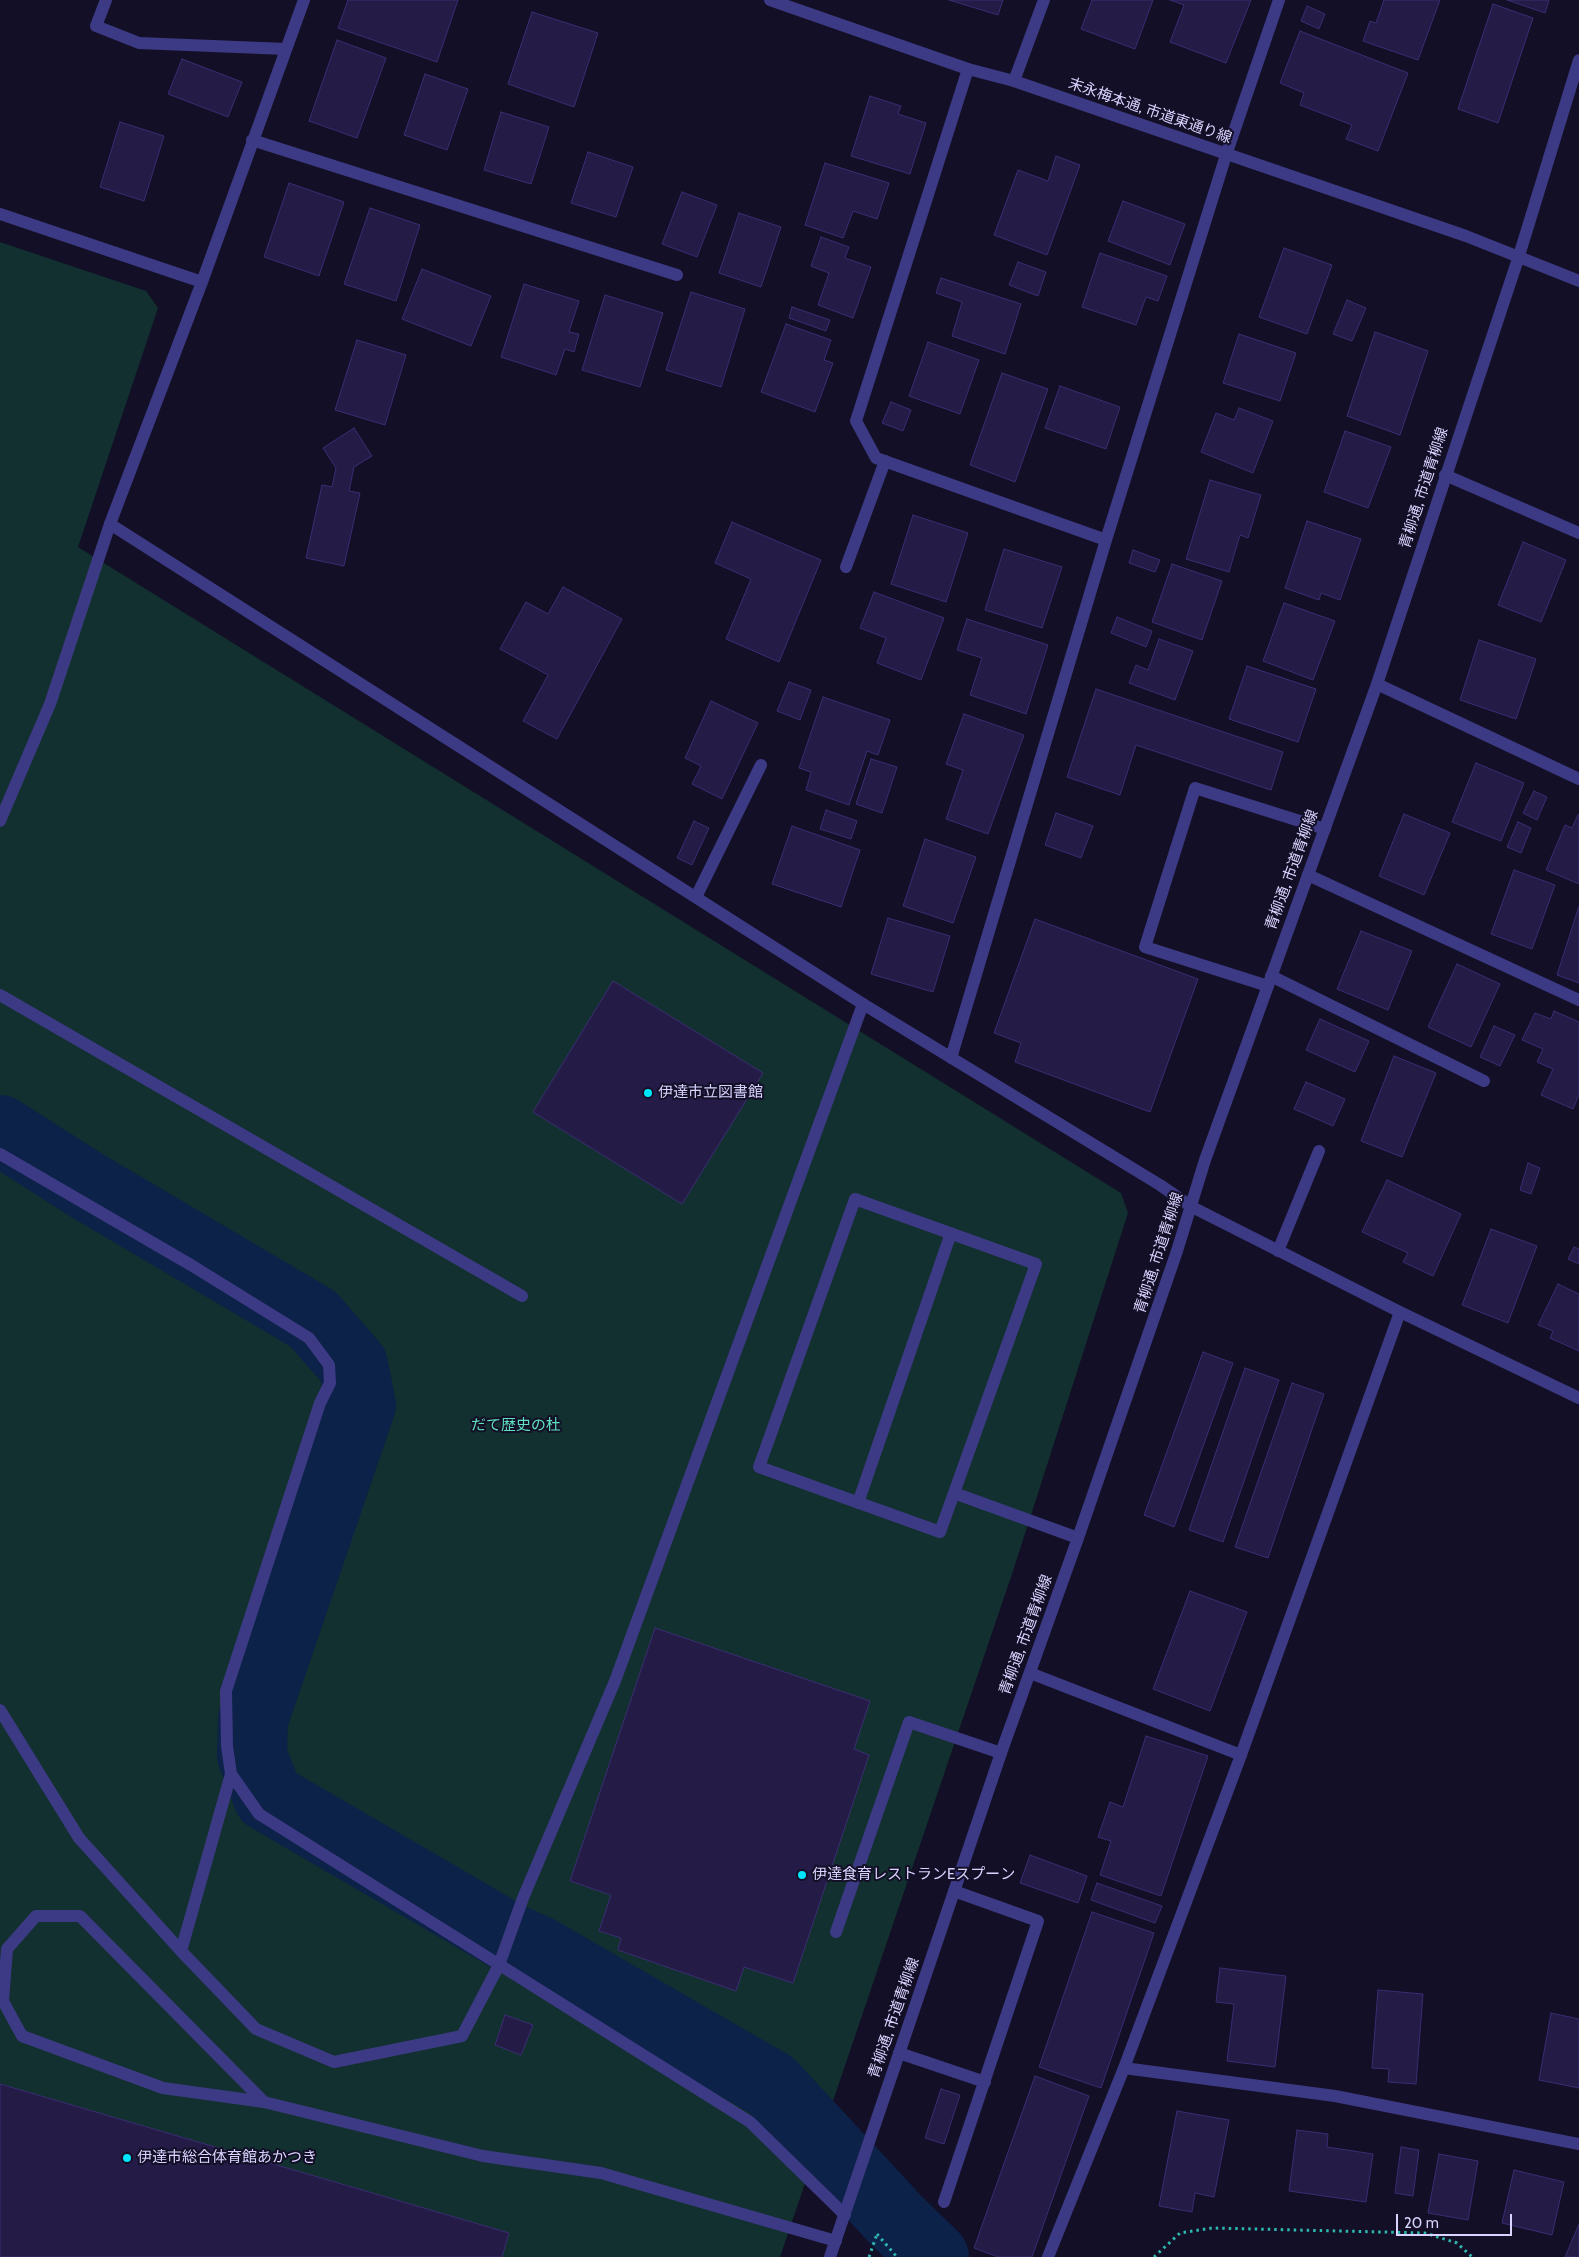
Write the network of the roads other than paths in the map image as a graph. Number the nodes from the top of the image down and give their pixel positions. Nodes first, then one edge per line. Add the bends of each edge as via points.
1 (106, 0) edge
2 (304, 0) edge
3 (770, 0) edge
4 (1044, 0) edge
5 (1279, 0) edge
6 (286, 49) junction
7 (1579, 60) edge
8 (968, 70) junction
9 (1014, 81) junction
10 (252, 140) junction
11 (1226, 155) junction
12 (0, 214) edge
13 (1518, 259) junction
14 (677, 275) dead end
15 (1579, 281) edge
16 (202, 282) junction
17 (885, 461) junction
18 (1445, 475) junction
19 (110, 524) junction
20 (1579, 533) edge
21 (1106, 540) junction
22 (846, 567) dead end
23 (1377, 684) junction
24 (761, 765) dead end
25 (1579, 779) edge
26 (0, 821) edge
27 (1325, 829) junction
28 (1308, 875) junction
29 (696, 898) junction
30 (1269, 981) junction
31 (0, 995) edge
32 (1579, 1000) edge
33 (863, 1004) junction
34 (951, 1058) junction
35 (1484, 1081) dead end
36 (1319, 1151) dead end
37 (0, 1154) edge
38 (1192, 1207) junction
39 (951, 1233) junction
40 (1278, 1251) junction
41 (522, 1296) dead end
42 (1400, 1312) junction
43 (1579, 1398) edge
44 (954, 1494) junction
45 (858, 1503) junction
46 (1078, 1538) junction
47 (1030, 1673) junction
48 (0, 1710) edge
49 (1001, 1753) junction
50 (1242, 1755) junction
51 (231, 1774) junction
52 (954, 1891) junction
53 (836, 1932) dead end
54 (181, 1951) junction
55 (499, 1964) junction
56 (2, 1980) edge
57 (899, 2053) junction
58 (1124, 2068) junction
59 (985, 2082) junction
60 (264, 2102) junction
61 (1579, 2144) edge
62 (944, 2202) dead end
63 (845, 2215) junction
64 (836, 2241) junction
65 (830, 2257) edge
66 (1048, 2257) edge

1 - 6 street via 96,26 139,43
2 - 6 street
3 - 8 street, 末永梅本通, 市道東通り線
4 - 9 street
5 - 11 street
6 - 10 street
7 - 13 street, 青柳通, 市道青柳線
8 - 9 street, 末永梅本通, 市道東通り線
8 - 17 street via 856,421 876,458
9 - 11 street, 末永梅本通, 市道東通り線
10 - 14 street
10 - 16 street
11 - 13 street, 末永梅本通, 市道東通り線 via 1466,236
11 - 21 street
12 - 16 street
13 - 15 street, 末永梅本通, 市道東通り線
13 - 18 street, 青柳通, 市道青柳線
16 - 19 street
17 - 21 street
17 - 22 street
18 - 20 street
18 - 23 street, 青柳通, 市道青柳線
19 - 26 street via 50,704
19 - 29 street
21 - 34 street
23 - 25 street
23 - 27 street, 青柳通, 市道青柳線
24 - 29 street
27 - 28 street, 青柳通, 市道青柳線
27 - 30 street via 1195,788 1145,947
28 - 30 street, 青柳通, 市道青柳線
28 - 32 street
29 - 33 street
30 - 35 street
30 - 38 street, 青柳通, 市道青柳線 via 1205,1160
31 - 41 street
33 - 34 street
33 - 55 street via 615,1681 523,1898
34 - 38 street
36 - 40 street
37 - 51 street via 309,1338 329,1365 330,1383 320,1404 226,1691
38 - 40 street
38 - 46 street, 青柳通, 市道青柳線
39 - 44 street via 1036,1264
39 - 45 street
39 - 45 street via 855,1199 760,1467
40 - 42 street
42 - 43 street
42 - 50 street
44 - 45 street via 940,1532
44 - 46 street
46 - 47 street, 青柳通, 市道青柳線
47 - 49 street, 青柳通, 市道青柳線
47 - 50 street
48 - 54 street via 79,1838
49 - 52 street, 青柳通, 市道青柳線
49 - 53 street via 909,1722
50 - 58 street
51 - 54 street
51 - 55 street via 259,1814
52 - 57 street, 青柳通, 市道青柳線
52 - 59 street via 1038,1921
54 - 55 street via 256,2029 334,2062 462,2036
55 - 63 street via 750,2122
56 - 60 street via 3,2001 22,2036 163,2088
56 - 60 street via 7,1949 36,1916 80,1916
57 - 59 street
57 - 63 street, 青柳通, 市道青柳線
58 - 61 street via 1335,2096
58 - 66 street
59 - 62 street
60 - 64 street via 483,2156 601,2172
63 - 64 street, 青柳通, 市道青柳線
64 - 65 street, 青柳通, 市道青柳線

